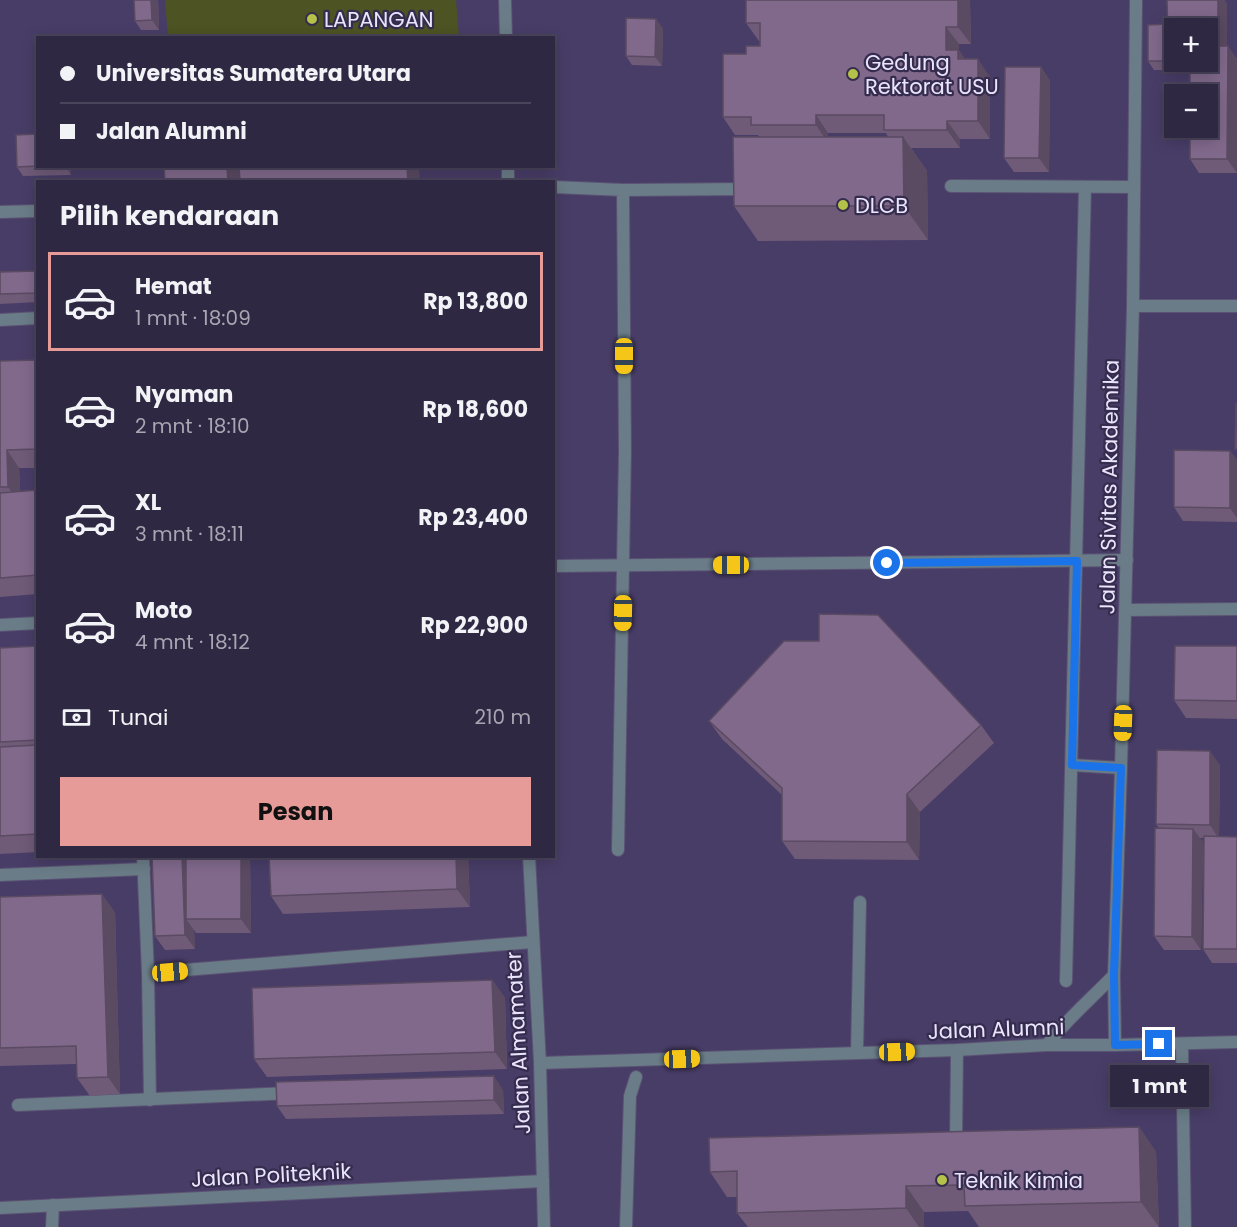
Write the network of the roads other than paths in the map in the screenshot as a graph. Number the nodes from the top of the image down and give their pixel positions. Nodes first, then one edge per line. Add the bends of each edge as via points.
1 (505, 0) edge
2 (1136, 0) edge
3 (506, 36) edge
4 (951, 186) dead end
5 (555, 187) edge
6 (1085, 187) junction
7 (1134, 187) junction
8 (748, 189) edge
9 (623, 190) junction
10 (36, 211) edge
11 (0, 212) edge
12 (1133, 306) junction
13 (1237, 306) edge
14 (36, 318) edge
15 (0, 320) edge
16 (1127, 560) junction
17 (1077, 561) junction
18 (555, 566) edge
19 (624, 566) junction
20 (1237, 609) edge
21 (1126, 610) junction
22 (36, 623) edge
23 (0, 625) edge
24 (1072, 765) junction
25 (1121, 768) junction
26 (618, 849) dead end
27 (529, 858) edge
28 (144, 863) edge
29 (0, 875) edge
30 (860, 902) dead end
31 (533, 942) junction
32 (148, 973) junction
33 (1114, 975) junction
34 (1066, 981) dead end
35 (1237, 1042) edge
36 (1182, 1044) junction
37 (1047, 1045) junction
38 (1115, 1045) junction
39 (957, 1050) junction
40 (857, 1053) junction
41 (540, 1064) junction
42 (636, 1077) dead end
43 (304, 1093) edge
44 (150, 1100) junction
45 (18, 1105) dead end
46 (957, 1141) edge
47 (543, 1181) junction
48 (53, 1205) junction
49 (0, 1208) edge
50 (52, 1227) edge
51 (544, 1227) edge
52 (626, 1227) edge
53 (1185, 1227) edge

1 - 3 street
2 - 7 street, Jalan Sivitas Akademika
4 - 6 street
5 - 9 street
6 - 7 street
6 - 17 street
7 - 12 street, Jalan Sivitas Akademika
8 - 9 street
9 - 19 street
10 - 11 street
12 - 13 street
12 - 16 street, Jalan Sivitas Akademika
14 - 15 street
16 - 17 street
16 - 21 street, Jalan Sivitas Akademika
17 - 19 street
17 - 24 street
18 - 19 street
19 - 26 street
20 - 21 street
21 - 25 street, Jalan Sivitas Akademika
22 - 23 street
24 - 25 street
24 - 34 street
25 - 33 street, Jalan Sivitas Akademika
27 - 31 street, Jalan Almamater
28 - 29 street
28 - 32 street
30 - 40 street
31 - 32 street
31 - 41 street, Jalan Almamater
32 - 44 street
33 - 37 street
33 - 38 street, Jalan Sivitas Akademika
35 - 36 street, Jalan Alumni
36 - 38 street, Jalan Alumni
36 - 53 street
37 - 38 street, Jalan Alumni
37 - 39 street, Jalan Alumni
39 - 40 street, Jalan Alumni
39 - 46 street
40 - 41 street, Jalan Alumni
41 - 47 street, Jalan Almamater
42 - 52 street via 630,1096
43 - 44 street
44 - 45 street
47 - 48 street, Jalan Politeknik
47 - 51 street, Jalan Almamater
48 - 49 street, Jalan Politeknik
48 - 50 street

